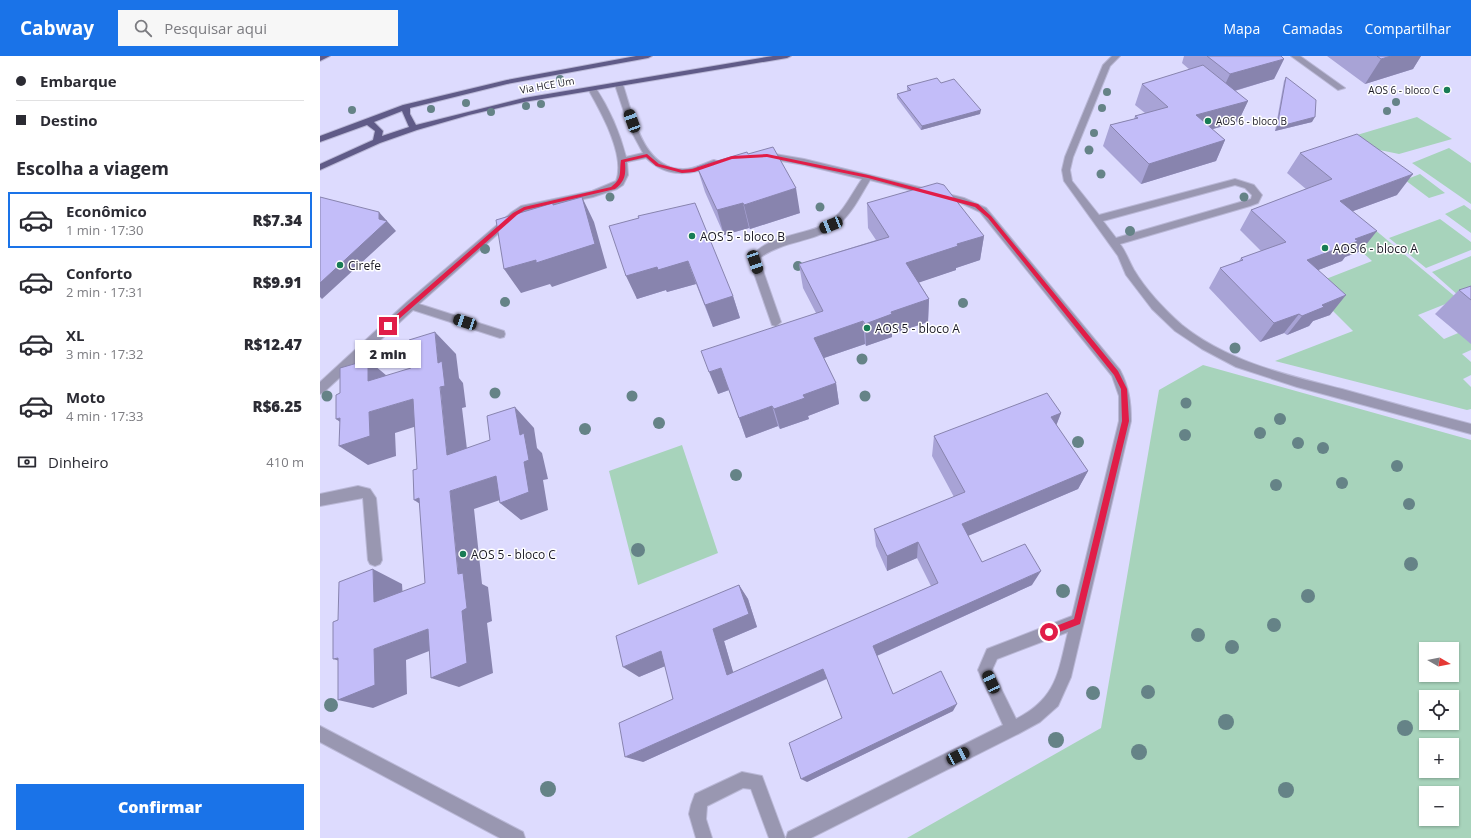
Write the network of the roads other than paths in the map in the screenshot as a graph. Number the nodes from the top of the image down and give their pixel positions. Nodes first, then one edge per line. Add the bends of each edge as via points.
1 (326, 56) edge
2 (648, 56) edge
3 (787, 56) edge
4 (1116, 56) edge
5 (1295, 56) edge
6 (320, 59) edge
7 (618, 85) junction
8 (1341, 88) dead end
9 (592, 89) junction
10 (406, 107) junction
11 (366, 121) junction
12 (414, 128) junction
13 (320, 138) edge
14 (377, 141) junction
15 (647, 155) junction
16 (750, 155) edge
17 (725, 160) edge
18 (622, 161) junction
19 (320, 168) edge
20 (868, 177) junction
21 (1097, 219) junction
22 (1114, 242) junction
23 (411, 305) junction
24 (776, 322) dead end
25 (500, 334) dead end
26 (320, 389) edge
27 (1471, 429) edge
28 (320, 500) edge
29 (375, 560) dead end
30 (1077, 621) junction
31 (1013, 729) junction
32 (320, 734) edge
33 (517, 838) edge
34 (704, 838) edge
35 (777, 838) edge
36 (794, 838) edge

1 - 6 main road
2 - 10 main road via 515,80
3 - 7 main road, Via HCE Um
4 - 21 street via 1107,65 1066,170 1068,181
5 - 8 street
7 - 9 main road, Via HCE Um
7 - 15 street via 636,134
9 - 12 main road, Via HCE Um via 524,100
9 - 18 street via 606,113
10 - 11 main road
10 - 12 main road via 406,114
11 - 13 main road
11 - 14 main road via 379,131
12 - 14 main road, Via HCE Um
14 - 19 main road, Via HCE Um
15 - 17 street via 658,165 682,172
15 - 18 street
16 - 20 street via 789,160
18 - 23 street via 624,175 613,188 524,208
20 - 24 street via 839,218 831,225 771,247 757,255 755,262
20 - 30 street via 964,201 983,210 1116,373 1124,389 1125,421
21 - 22 street
21 - 22 street via 1235,182 1247,184 1257,195 1255,201 1247,204
22 - 27 street via 1130,272 1156,306 1179,328 1240,364
23 - 25 street
23 - 26 street
28 - 29 street via 358,492 366,493 370,498
30 - 31 street via 1064,677 1054,701 1035,717
30 - 31 street via 992,654 988,660 986,670
31 - 36 street
32 - 33 street
34 - 35 street via 696,812 701,800 748,779 756,782

